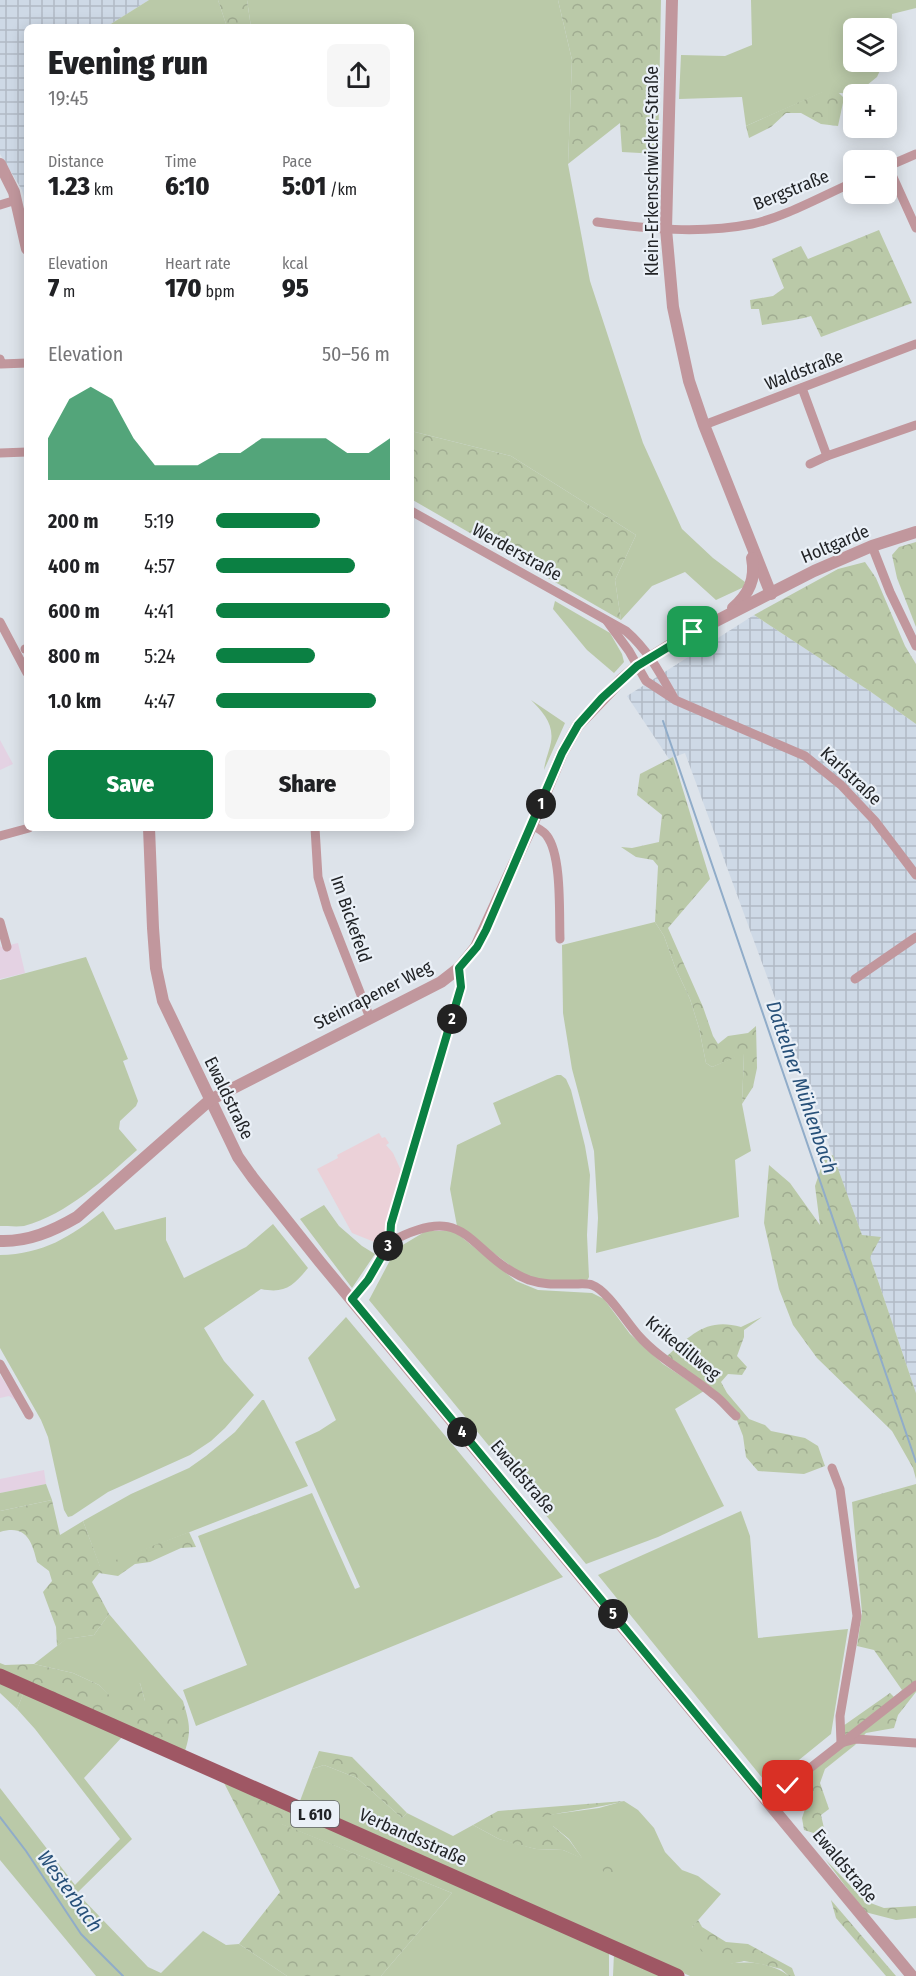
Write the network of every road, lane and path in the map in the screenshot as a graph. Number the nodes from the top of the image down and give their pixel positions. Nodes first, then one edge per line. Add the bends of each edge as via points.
1 (672, 0) edge
2 (916, 154) edge
3 (897, 163) edge
4 (0, 164) edge
5 (843, 187) edge
6 (897, 188) edge
7 (16, 200) junction
8 (0, 205) edge
9 (597, 222) dead end
10 (916, 228) edge
11 (666, 229) junction
12 (24, 236) edge
13 (916, 344) edge
14 (0, 359) edge
15 (24, 363) edge
16 (0, 364) edge
17 (802, 388) junction
18 (704, 425) junction
19 (916, 425) edge
20 (24, 452) edge
21 (0, 453) edge
22 (827, 456) junction
23 (810, 464) dead end
24 (414, 513) edge
25 (916, 532) edge
26 (750, 544) junction
27 (872, 546) junction
28 (754, 569) junction
29 (767, 595) junction
30 (721, 618) junction
31 (607, 621) junction
32 (0, 622) edge
33 (916, 646) edge
34 (651, 657) junction
35 (637, 666) junction
36 (24, 667) edge
37 (675, 700) junction
38 (532, 825) junction
39 (24, 829) edge
40 (149, 831) edge
41 (315, 831) edge
42 (0, 836) edge
43 (916, 875) edge
44 (0, 922) edge
45 (916, 937) edge
46 (560, 939) dead end
47 (7, 946) dead end
48 (459, 968) junction
49 (855, 979) dead end
50 (370, 1018) junction
51 (210, 1100) junction
52 (0, 1241) edge
53 (390, 1242) junction
54 (352, 1299) junction
55 (0, 1364) edge
56 (29, 1415) dead end
57 (736, 1416) dead end
58 (832, 1468) dead end
59 (0, 1676) edge
60 (916, 1685) edge
61 (842, 1743) junction
62 (916, 1743) edge
63 (768, 1801) junction
64 (677, 1976) edge
65 (912, 1976) edge

1 - 11 street, Klein-Erkenschwicker-Straße
2 - 3 street
4 - 7 street
5 - 11 street, Bergstraße via 753,224 708,230
6 - 10 street
7 - 8 street
7 - 12 street
9 - 11 street, Bergstraße
11 - 18 street, Klein-Erkenschwicker-Straße via 677,330
13 - 17 street, Waldstraße
14 - 16 street
15 - 16 street
17 - 18 street, Waldstraße
17 - 22 street
18 - 26 street, Klein-Erkenschwicker-Straße
19 - 22 street
20 - 21 street
22 - 23 street
24 - 31 street, Werderstraße
25 - 27 street, Holtgarde
26 - 28 street, Klein-Erkenschwicker-Straße
26 - 29 street, Klein-Erkenschwicker-Straße
27 - 29 street, Holtgarde
27 - 33 street
28 - 29 street, Klein-Erkenschwicker-Straße
28 - 30 street, Klein-Erkenschwicker-Straße via 750,590
29 - 30 street, Steinrapener Weg
30 - 34 street, Steinrapener Weg
31 - 34 street, Werderstraße via 626,631
31 - 35 street, Werderstraße
32 - 36 street
34 - 35 street, Steinrapener Weg
34 - 37 street
35 - 37 street, Karlstraße via 646,681
35 - 38 street, Steinrapener Weg via 578,725
37 - 43 street, Karlstraße via 805,756 875,821
38 - 46 street via 546,834 553,847
38 - 48 street, Steinrapener Weg via 486,930
39 - 42 street
40 - 51 street, Ewaldstraße via 156,968 163,1001
41 - 50 street, Im Bickefeld via 318,877 327,908
44 - 47 street
45 - 49 street
48 - 50 street, Steinrapener Weg via 441,982
48 - 53 street via 461,987 391,1224
50 - 51 street, Steinrapener Weg
51 - 52 street, Steinrapener Weg via 77,1217 45,1234
51 - 54 street, Ewaldstraße via 246,1169
53 - 54 street
53 - 57 street, Krikedillweg via 417,1229 441,1225 456,1229 531,1281 592,1285 640,1338 716,1395
54 - 63 street, Ewaldstraße
55 - 56 street
58 - 61 street via 840,1489 857,1616 840,1716
59 - 64 main road, Verbandsstraße / L 610
60 - 61 street
61 - 62 street via 856,1739
61 - 63 street
63 - 65 street, Ewaldstraße

